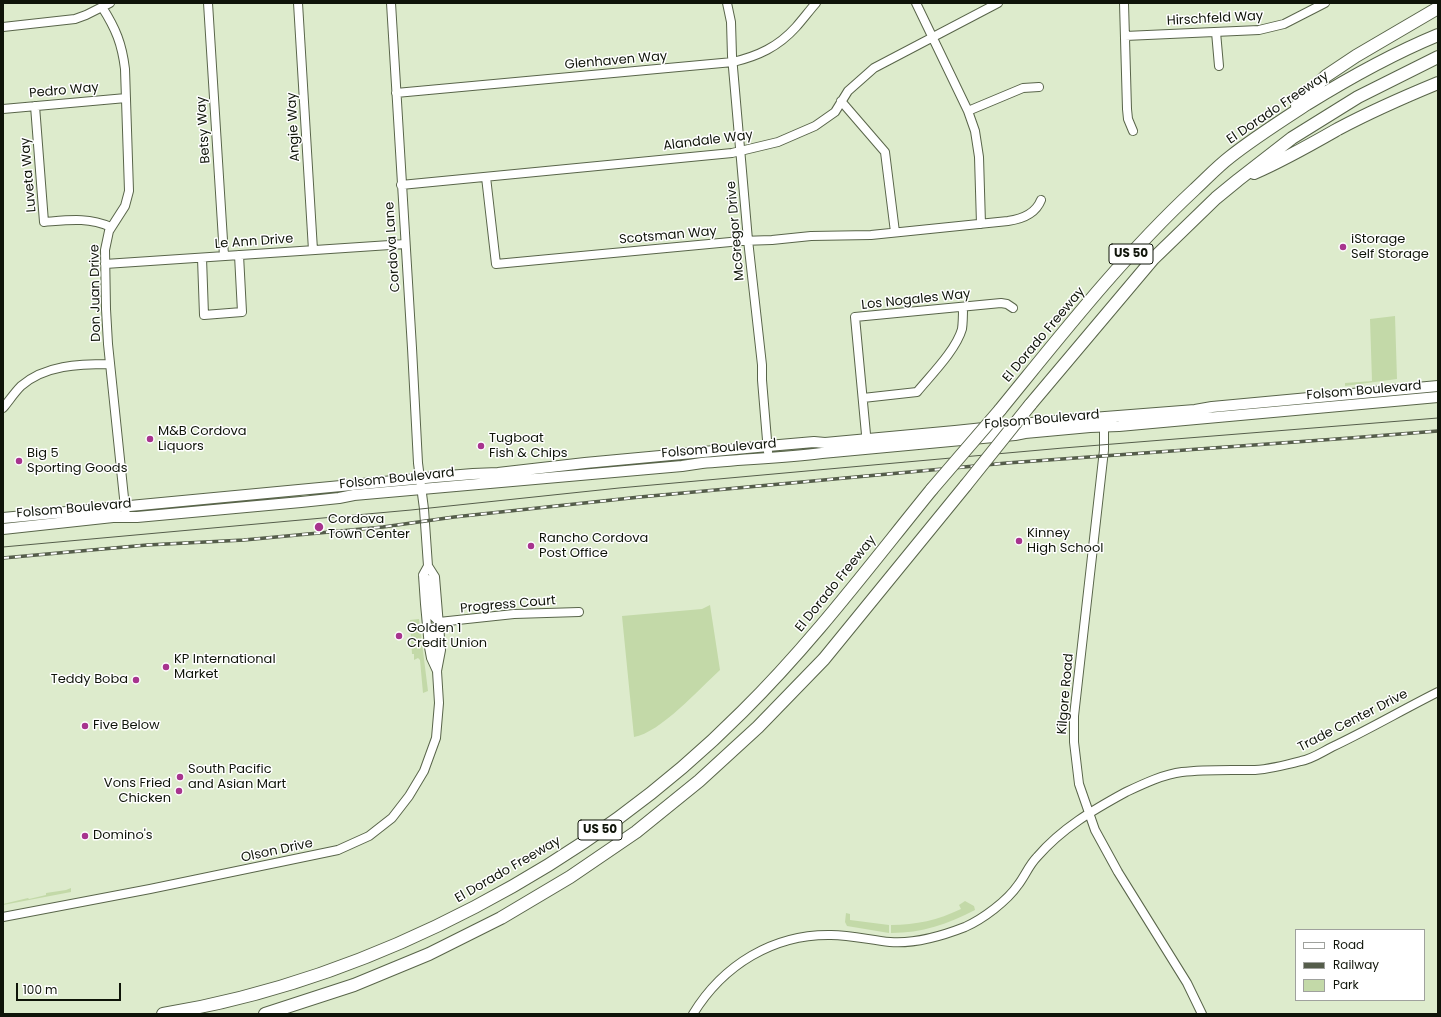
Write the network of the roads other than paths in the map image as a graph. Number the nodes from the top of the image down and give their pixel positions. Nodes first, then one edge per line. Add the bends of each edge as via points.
1 (110, 3) edge
2 (208, 3) edge
3 (298, 3) edge
4 (391, 3) edge
5 (727, 3) edge
6 (816, 3) edge
7 (916, 3) edge
8 (998, 3) edge
9 (1124, 3) edge
10 (1326, 3) edge
11 (102, 7) junction
12 (1438, 8) edge
13 (1438, 14) edge
14 (1411, 24) junction
15 (3, 28) edge
16 (1216, 32) junction
17 (1438, 35) edge
18 (1125, 36) junction
19 (932, 37) junction
20 (1438, 57) edge
21 (733, 62) junction
22 (1219, 66) dead end
23 (1438, 83) edge
24 (1039, 86) dead end
25 (396, 94) junction
26 (126, 98) junction
27 (841, 101) junction
28 (35, 106) junction
29 (3, 109) edge
30 (968, 111) junction
31 (1283, 119) junction
32 (1133, 131) dead end
33 (741, 151) junction
34 (486, 176) junction
35 (1238, 180) junction
36 (401, 185) junction
37 (1041, 200) dead end
38 (981, 224) junction
39 (111, 227) junction
40 (895, 232) junction
41 (748, 240) junction
42 (405, 244) junction
43 (313, 250) junction
44 (239, 255) junction
45 (224, 256) junction
46 (202, 258) junction
47 (105, 264) junction
48 (963, 307) junction
49 (1013, 308) dead end
50 (110, 364) junction
51 (1438, 386) edge
52 (1438, 397) edge
53 (863, 398) junction
54 (1323, 399) junction
55 (3, 408) edge
56 (1296, 410) junction
57 (1104, 422) junction
58 (866, 444) junction
59 (768, 446) junction
60 (768, 457) junction
61 (585, 463) junction
62 (547, 478) junction
63 (420, 479) junction
64 (421, 489) junction
65 (280, 491) junction
66 (125, 511) junction
67 (204, 511) junction
68 (3, 518) edge
69 (3, 529) edge
70 (428, 566) junction
71 (423, 575) junction
72 (579, 612) dead end
73 (439, 622) junction
74 (431, 658) junction
75 (437, 671) junction
76 (1438, 692) edge
77 (1088, 813) junction
78 (3, 917) edge
79 (163, 1014) edge
80 (265, 1014) edge
81 (693, 1014) edge
82 (1202, 1014) edge

1 - 11 street
2 - 45 street, Betsy Way
3 - 43 street, Angie Way
4 - 25 street, Cordova Lane
5 - 21 street, McGregor Drive via 731,22
6 - 21 street, Glenhaven Way via 777,45 757,55
7 - 19 street
8 - 19 street, Alandale Way
9 - 18 street
10 - 16 street, Hirschfeld Way via 1274,27
11 - 15 street via 69,20
11 - 26 street, Don Juan Drive via 121,43
12 - 14 highway
13 - 14 highway
14 - 31 highway via 1326,76
16 - 18 street, Hirschfeld Way
16 - 22 street
17 - 31 highway, El Dorado Freeway / US 50 via 1350,78
18 - 32 street via 1127,109
19 - 27 street, Alandale Way via 874,68 848,91
19 - 30 street
20 - 35 highway, US 50 via 1352,101 1292,138
21 - 25 street, Glenhaven Way
21 - 33 street, McGregor Drive
23 - 35 highway via 1398,99 1345,125 1280,162
24 - 30 street via 1023,88
25 - 36 street, Cordova Lane
26 - 28 street, Pedro Way
26 - 39 street, Don Juan Drive via 129,191 124,206
27 - 33 street, Alandale Way via 835,112 810,129 778,142
27 - 40 street via 885,152
28 - 29 street, Pedro Way
28 - 39 street, Luveta Way via 44,222 86,219
30 - 38 street via 979,157
31 - 79 highway, El Dorado Freeway / US 50, bridge via 1229,158 1173,210 1114,272 795,657 742,713 684,766 630,809 560,858 493,897 424,932 352,962 278,987 203,1007
33 - 34 street, Alandale Way
33 - 41 street, McGregor Drive
34 - 36 street, Alandale Way
34 - 41 street, Scotsman Way via 496,264
35 - 80 highway, US 50, bridge via 1153,259 1030,405 824,659 758,727 705,776 636,832 570,877 501,918 428,954 354,985
36 - 42 street, Cordova Lane
37 - 38 street, Scotsman Way via 1036,209 1022,217
38 - 40 street, Scotsman Way
39 - 47 street, Don Juan Drive via 106,240
40 - 41 street, Scotsman Way
41 - 59 street, McGregor Drive
42 - 43 street, Le Ann Drive
42 - 63 street, Cordova Lane
43 - 44 street, Le Ann Drive
44 - 45 street, Le Ann Drive
44 - 46 street via 242,312 219,314 204,315
45 - 46 street, Le Ann Drive
46 - 47 street, Le Ann Drive
47 - 50 street, Don Juan Drive
48 - 49 street, Los Nogales Way via 1001,303
48 - 53 street via 958,338 917,392
48 - 53 street, Los Nogales Way via 856,318
50 - 55 street via 75,365 46,371 22,385
50 - 66 street, Don Juan Drive
51 - 54 main road, Folsom Boulevard via 1338,395 1334,400
52 - 56 main road, Folsom Boulevard
53 - 58 street, Los Nogales Way
54 - 56 main road via 1305,403
54 - 57 main road, Folsom Boulevard via 1212,406
56 - 57 main road, Folsom Boulevard
57 - 58 main road, Folsom Boulevard via 1041,422
57 - 77 street, Kilgore Road via 1104,450 1074,730 1075,757
58 - 59 main road, Folsom Boulevard via 814,442
58 - 60 main road, Folsom Boulevard via 824,453
59 - 60 street, McGregor Drive
59 - 61 main road, Folsom Boulevard
60 - 62 main road, Folsom Boulevard
61 - 62 main road via 581,469 555,472
61 - 63 main road, Folsom Boulevard
62 - 64 main road, Folsom Boulevard
63 - 64 street, Cordova Lane
63 - 65 main road, Folsom Boulevard
64 - 67 main road, Folsom Boulevard
64 - 70 street, Olson Drive
65 - 66 main road, Folsom Boulevard
65 - 67 main road via 269,499 208,505
66 - 67 main road, Folsom Boulevard
66 - 68 main road, Folsom Boulevard
66 - 69 main road, Folsom Boulevard
70 - 71 street
70 - 73 street, Olson Drive via 435,577
71 - 73 street via 430,582 432,612
71 - 74 street, Olson Drive
72 - 73 street, Progress Court via 514,614
73 - 74 street via 434,630 434,652
73 - 75 street, Olson Drive via 441,650
74 - 75 street, Olson Drive
75 - 78 street, Olson Drive via 439,703 436,738 424,772 392,818 369,836 338,850
76 - 77 street, Trade Center Drive via 1304,761 1257,770 1180,772 1142,785
77 - 81 street, Trade Center Drive via 1063,831 1036,858 1017,887 1002,902 968,925 942,936 893,942 818,935 769,947 750,956 722,978
77 - 82 street, Kilgore Road via 1118,872 1187,983

